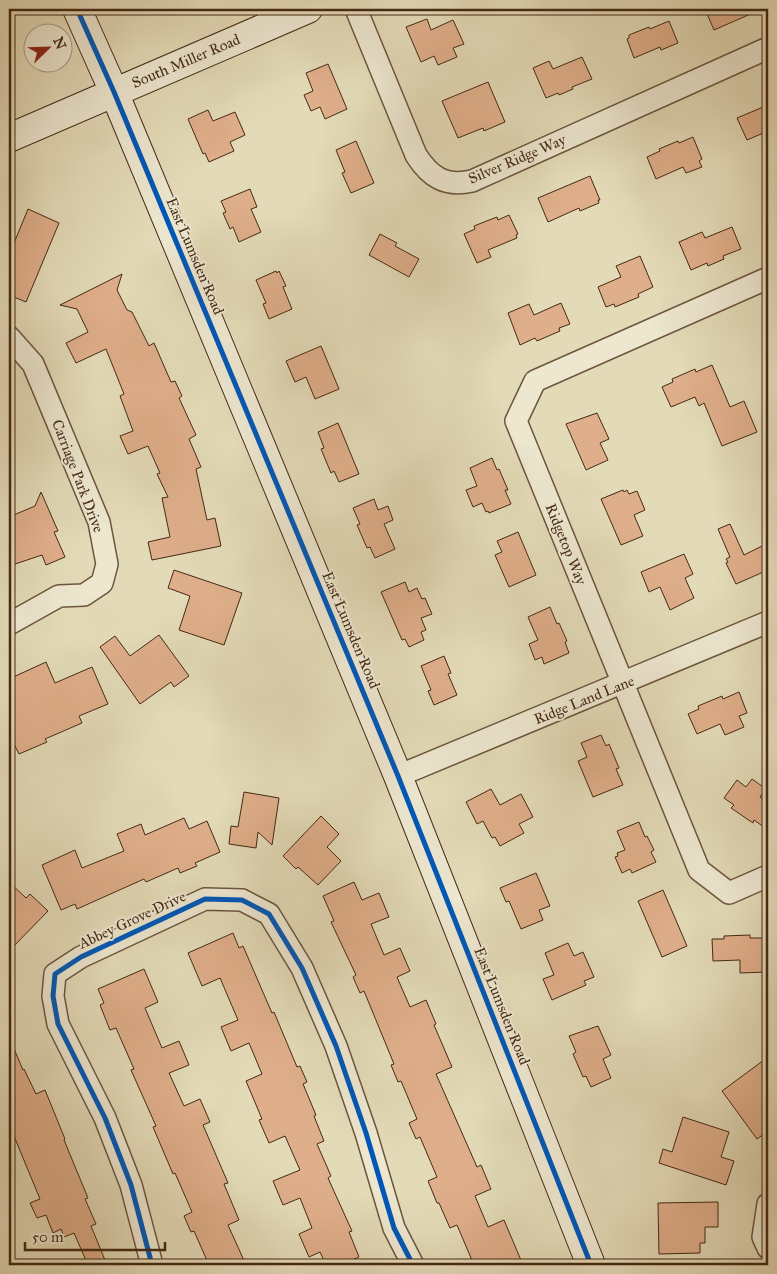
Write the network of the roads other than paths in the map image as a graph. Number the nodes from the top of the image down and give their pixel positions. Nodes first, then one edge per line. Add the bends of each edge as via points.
1 (78, 9) edge
2 (308, 9) edge
3 (356, 9) edge
4 (768, 48) edge
5 (114, 92) junction
6 (9, 138) edge
7 (768, 278) edge
8 (9, 337) edge
9 (768, 622) edge
10 (9, 624) edge
11 (623, 684) junction
12 (398, 776) junction
13 (768, 876) edge
14 (768, 1204) edge
15 (768, 1248) edge
16 (152, 1265) edge
17 (413, 1265) edge
18 (591, 1265) edge

1 - 5 street, East Lumsden Road
2 - 5 street, South Miller Road
3 - 4 street, Silver Ridge Way via 416,155 434,175 456,183 472,181
5 - 6 street, South Miller Road
5 - 12 street, East Lumsden Road
7 - 11 street, Ridgetop Way via 535,381 516,422
8 - 10 street, Carriage Park Drive via 33,364 99,522 106,564 102,583 84,595 59,596
9 - 11 street, Ridge Land Lane
11 - 12 street, Ridge Land Lane
11 - 13 street, Ridgetop Way via 699,870 729,894
12 - 18 street, East Lumsden Road
14 - 15 street via 763,1237
16 - 17 street, Abbey Grove Drive via 131,1185 105,1118 58,1024 55,974 81,957 205,899 242,900 269,914 302,968 336,1046 394,1228

